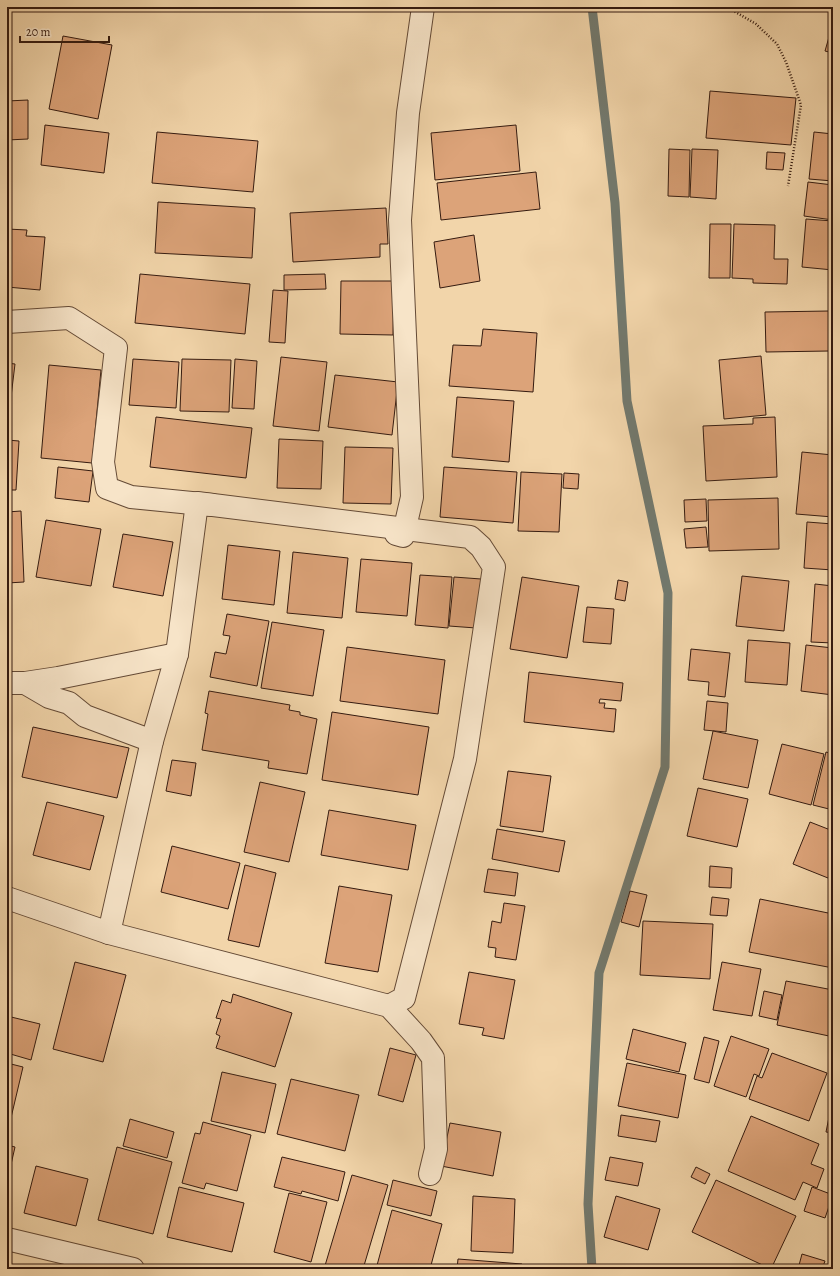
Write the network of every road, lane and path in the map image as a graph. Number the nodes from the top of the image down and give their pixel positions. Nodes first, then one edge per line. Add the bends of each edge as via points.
1 (423, 7) edge
2 (728, 7) edge
3 (788, 186) dead end
4 (7, 322) edge
5 (197, 503) junction
6 (178, 654) junction
7 (16, 683) edge
8 (152, 741) junction
9 (7, 898) edge
10 (109, 933) junction
11 (389, 1006) junction
12 (430, 1174) dead end
13 (7, 1239) edge
14 (133, 1269) edge

1 - 5 street via 408,114 400,220 412,497 403,536
2 - 3 path via 756,24 777,44 802,105
4 - 5 street via 69,318 116,348 103,462 107,488 131,497
5 - 6 street
5 - 11 street via 470,537 481,547 494,567 466,759 404,998
6 - 7 street via 58,678
6 - 8 street
7 - 8 street via 69,703 85,716
8 - 10 street
9 - 10 street
10 - 11 street
11 - 12 street via 433,1058 436,1149
13 - 14 street

